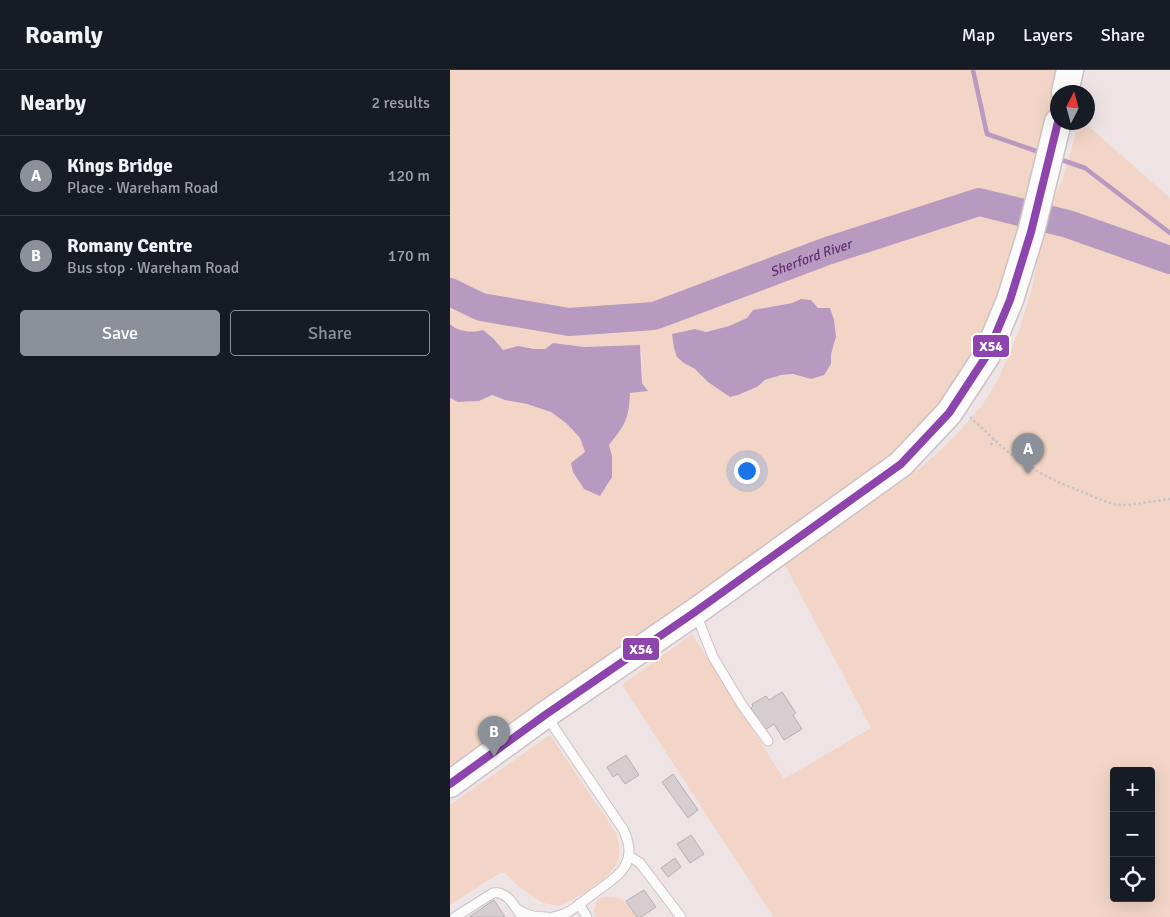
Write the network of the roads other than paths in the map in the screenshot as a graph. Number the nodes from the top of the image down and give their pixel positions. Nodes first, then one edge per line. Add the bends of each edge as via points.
1 (1070, 70) edge
2 (1067, 85) edge
3 (1056, 130) edge
4 (695, 612) junction
5 (545, 715) junction
6 (768, 741) dead end
7 (450, 784) edge
8 (629, 856) junction
9 (579, 904) junction
10 (515, 907) junction
11 (564, 915) edge
12 (455, 917) edge
13 (522, 917) edge
14 (547, 917) edge
15 (553, 917) edge
16 (587, 917) edge
17 (681, 917) edge

1 - 2 main road
3 - 4 main road via 1031,232 1010,300 987,354 949,414 901,464
4 - 5 main road
4 - 6 lane via 713,657
5 - 7 main road
5 - 8 lane via 622,828 630,847
8 - 9 lane via 618,877
8 - 17 lane via 640,863
9 - 11 lane
9 - 16 lane
10 - 12 lane via 504,894 492,893
10 - 13 lane
10 - 14 lane via 533,917
11 - 15 lane

